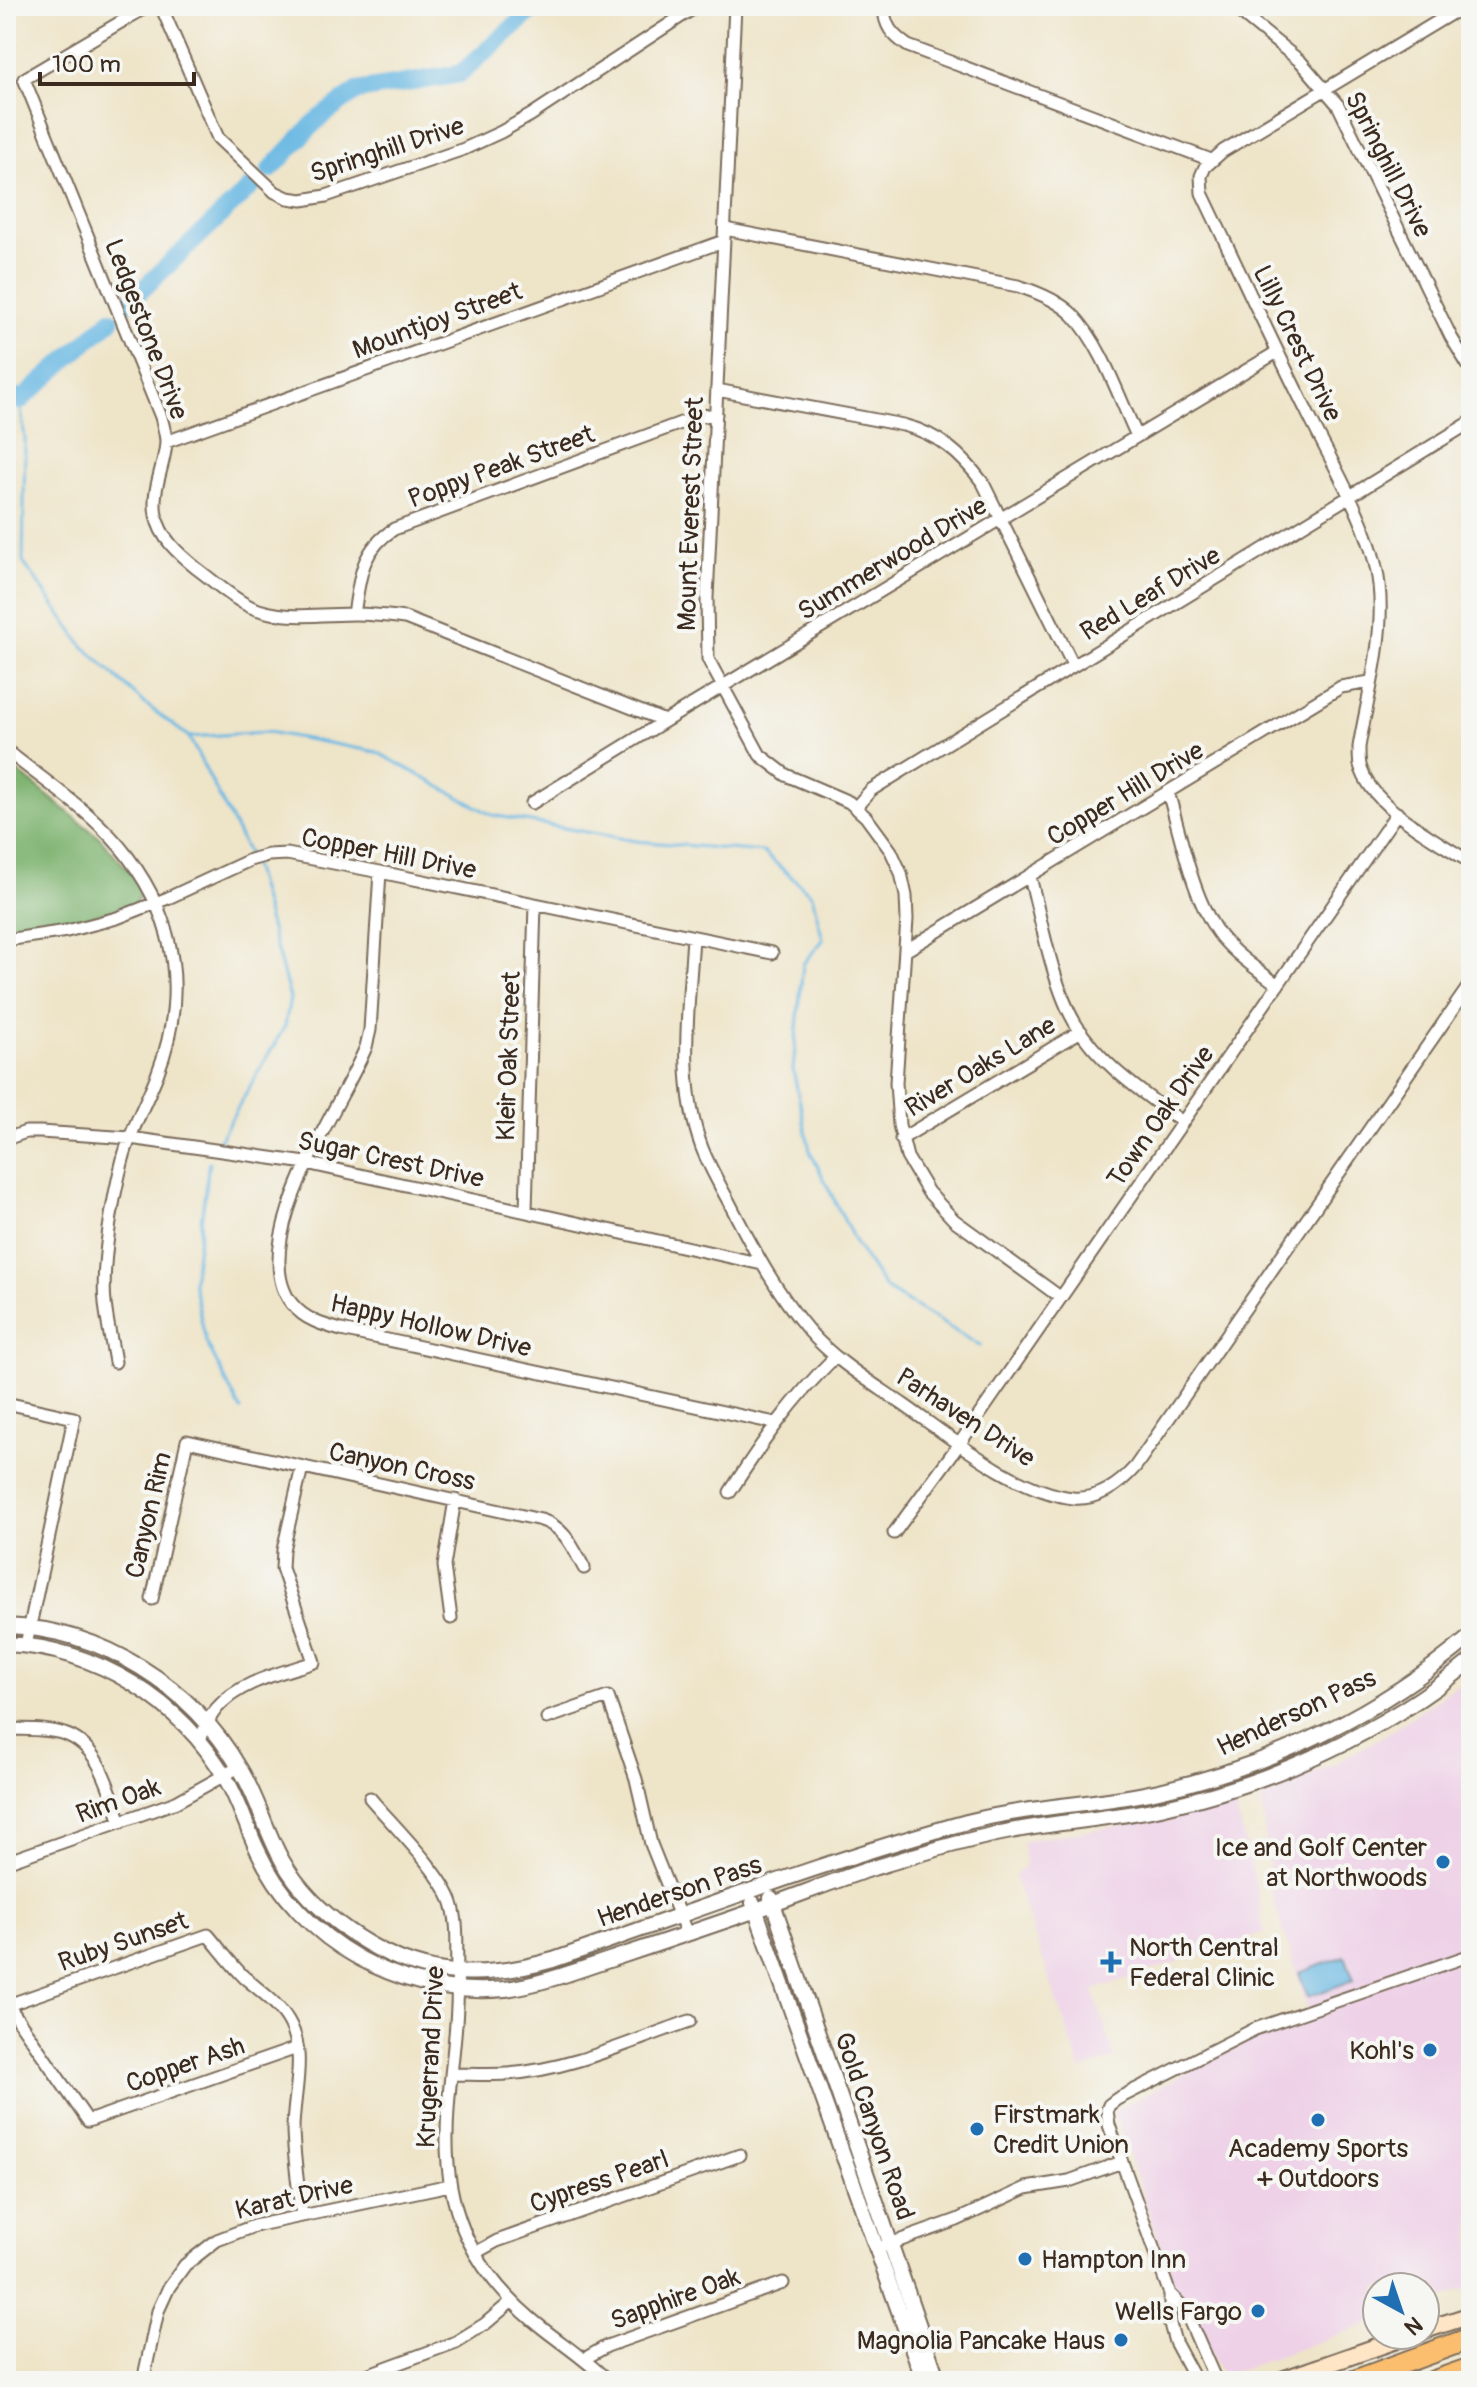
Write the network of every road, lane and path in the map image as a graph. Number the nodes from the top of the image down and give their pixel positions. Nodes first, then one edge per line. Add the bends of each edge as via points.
1 (148, 6) edge
2 (161, 6) edge
3 (697, 6) edge
4 (735, 6) edge
5 (884, 6) edge
6 (1232, 6) edge
7 (1471, 14) edge
8 (1325, 89) junction
9 (1211, 160) junction
10 (724, 235) junction
11 (1277, 352) junction
12 (1471, 370) edge
13 (717, 390) junction
14 (716, 414) junction
15 (1471, 422) edge
16 (1137, 436) junction
17 (166, 442) junction
18 (1349, 497) junction
19 (1001, 517) junction
20 (354, 614) junction
21 (1073, 665) junction
22 (1370, 682) junction
23 (724, 686) junction
24 (665, 721) junction
25 (6, 750) edge
26 (1168, 792) junction
27 (532, 803) dead end
28 (856, 807) junction
29 (1397, 813) junction
30 (1471, 863) edge
31 (380, 872) junction
32 (1030, 877) junction
33 (155, 904) junction
34 (535, 904) junction
35 (693, 937) junction
36 (6, 940) edge
37 (905, 951) junction
38 (772, 953) dead end
39 (1471, 983) edge
40 (1278, 985) junction
41 (1081, 1031) junction
42 (1182, 1122) junction
43 (130, 1138) junction
44 (6, 1139) edge
45 (901, 1139) junction
46 (306, 1163) junction
47 (526, 1210) junction
48 (762, 1264) junction
49 (1060, 1297) junction
50 (835, 1357) junction
51 (115, 1362) dead end
52 (6, 1403) edge
53 (775, 1423) junction
54 (187, 1441) joint
55 (960, 1443) junction
56 (302, 1467) junction
57 (730, 1492) dead end
58 (455, 1500) junction
59 (894, 1533) dead end
60 (584, 1568) dead end
61 (152, 1599) dead end
62 (451, 1618) dead end
63 (6, 1626) edge
64 (28, 1628) junction
65 (1471, 1636) edge
66 (6, 1644) edge
67 (26, 1645) junction
68 (1471, 1661) edge
69 (1404, 1688) junction
70 (1418, 1699) junction
71 (547, 1718) dead end
72 (207, 1723) junction
73 (6, 1729) edge
74 (199, 1742) junction
75 (239, 1767) junction
76 (225, 1776) junction
77 (370, 1798) dead end
78 (121, 1822) junction
79 (6, 1862) edge
80 (767, 1886) junction
81 (749, 1892) junction
82 (773, 1904) junction
83 (755, 1911) junction
84 (680, 1916) junction
85 (687, 1934) junction
86 (1471, 1955) edge
87 (457, 1972) junction
88 (458, 1989) junction
89 (690, 2021) dead end
90 (297, 2048) junction
91 (451, 2074) junction
92 (88, 2121) joint
93 (740, 2155) dead end
94 (1122, 2162) junction
95 (450, 2185) junction
96 (302, 2216) junction
97 (883, 2246) junction
98 (475, 2253) junction
99 (783, 2283) dead end
100 (1170, 2294) junction
101 (512, 2301) junction
102 (1471, 2315) edge
103 (1441, 2325) edge
104 (1471, 2338) edge
105 (1365, 2351) edge
106 (584, 2359) junction
107 (1471, 2368) edge
108 (324, 2378) dead end
109 (143, 2381) edge
110 (608, 2381) edge
111 (924, 2381) edge
112 (938, 2381) edge
113 (1196, 2381) edge
114 (1216, 2381) edge
115 (1279, 2381) edge
116 (1354, 2381) edge
117 (1434, 2381) edge

1 - 17 street, Ledgestone Drive via 24,79 161,417
2 - 3 street, Springhill Drive via 218,138 275,192 302,200 501,132
4 - 10 street, Mount Everest Street
5 - 9 street via 890,32 908,46
6 - 8 street, Springhill Drive via 1301,62
7 - 8 street via 1452,13
8 - 9 street
8 - 12 street, Springhill Drive via 1338,105
9 - 11 street, Lilly Crest Drive via 1201,176 1202,193
10 - 13 street, Mount Everest Street
10 - 16 street via 1042,294 1073,315 1088,335
10 - 17 street, Mountjoy Street
11 - 16 street, Summerwood Drive
11 - 18 street, Lilly Crest Drive
13 - 14 street, Mount Everest Street
13 - 19 street via 928,433 965,459
14 - 20 street, Poppy Peak Street via 394,529 365,559
14 - 23 street, Mount Everest Street via 706,649
15 - 18 street, Red Leaf Drive
16 - 19 street, Summerwood Drive
17 - 20 street, Ledgestone Drive via 156,514 161,531 184,558 235,598 261,610
18 - 21 street, Red Leaf Drive
18 - 22 street, Lilly Crest Drive via 1379,582
19 - 21 street
19 - 23 street, Summerwood Drive
20 - 24 street, Ledgestone Drive via 413,620
21 - 28 street, Red Leaf Drive via 871,790
22 - 26 street, Copper Hill Drive via 1341,687
22 - 29 street, Lilly Crest Drive via 1360,764 1366,781
23 - 24 street, Summerwood Drive
23 - 28 street, Mount Everest Street via 769,764
24 - 27 street, Summerwood Drive
25 - 33 street via 111,836
26 - 32 street, Copper Hill Drive
26 - 40 street via 1212,924 1233,949
28 - 37 street, Mount Everest Street via 901,873
29 - 30 street, Lilly Crest Drive
29 - 40 street, Town Oak Drive
31 - 33 street, Copper Hill Drive via 297,855 268,855
31 - 34 street, Copper Hill Drive
31 - 46 street, Happy Hollow Drive via 366,1047
32 - 37 street, Copper Hill Drive
32 - 41 street via 1060,989
33 - 36 street, Copper Hill Drive via 67,931
33 - 43 street via 172,952 174,1002 165,1051
34 - 35 street, Copper Hill Drive
34 - 47 street, Kleir Oak Street
35 - 38 street, Copper Hill Drive
35 - 48 street, Parhaven Drive via 686,1068 691,1108 703,1151
37 - 45 street, Mount Everest Street via 896,1083
39 - 55 street, Parhaven Drive via 1125,1478 1102,1493 1073,1498 994,1467
40 - 42 street, Town Oak Drive
41 - 42 street via 1125,1078
41 - 45 street, River Oaks Lane
42 - 49 street, Town Oak Drive
43 - 44 street, Sugar Crest Drive via 26,1132
43 - 46 street, Sugar Crest Drive
43 - 51 street via 105,1278
45 - 49 street, Mount Everest Street via 928,1192 954,1220
46 - 47 street, Sugar Crest Drive
46 - 53 street, Happy Hollow Drive via 280,1246 286,1295 306,1317 341,1330
47 - 48 street, Sugar Crest Drive
48 - 50 street, Parhaven Drive via 808,1330
49 - 55 street, Town Oak Drive
50 - 53 street
50 - 55 street, Parhaven Drive
52 - 64 street via 74,1418
53 - 57 street
54 - 56 street, Canyon Cross
54 - 61 street, Canyon Rim
55 - 59 street, Town Oak Drive
56 - 58 street, Canyon Cross
56 - 72 street via 282,1568 314,1662 238,1690
58 - 60 street, Canyon Cross via 550,1522 564,1533
58 - 62 street via 444,1566
63 - 64 street, Henderson Pass
64 - 67 street
64 - 72 street, Henderson Pass via 119,1655 168,1686
65 - 69 street, Henderson Pass
66 - 67 street, Henderson Pass
67 - 74 street, Henderson Pass via 59,1652 135,1684 175,1714
68 - 70 street, Henderson Pass
69 - 70 street
69 - 80 street, Henderson Pass via 1302,1742 1225,1774 969,1822
70 - 82 street, Henderson Pass via 1355,1736 1246,1785 1160,1808 973,1839
71 - 84 street via 608,1697 651,1844
72 - 74 street
72 - 75 street, Henderson Pass
73 - 78 street via 62,1733 78,1740 101,1770
74 - 76 street, Henderson Pass
75 - 76 street, Rim Oak
75 - 87 street, Henderson Pass via 284,1864 313,1902 369,1944 412,1964
76 - 78 street, Rim Oak
76 - 88 street, Henderson Pass via 270,1874 318,1930 406,1980
77 - 87 street, Krugerrand Drive via 448,1894 456,1922
78 - 79 street, Rim Oak
80 - 81 street, Henderson Pass
80 - 82 street, Gold Canyon Road
81 - 83 street, Gold Canyon Road
81 - 84 street, Henderson Pass
82 - 83 street, Henderson Pass
82 - 97 street, Gold Canyon Road
83 - 85 street, Henderson Pass
83 - 97 street, Gold Canyon Road
84 - 85 street
84 - 87 street, Henderson Pass via 529,1967
85 - 88 street, Henderson Pass via 533,1984
86 - 94 street via 1255,2029 1117,2099 1109,2105 1107,2117
87 - 88 street, Krugerrand Drive
88 - 91 street, Krugerrand Drive
89 - 91 street via 542,2069
90 - 92 street, Copper Ash
90 - 92 street, Ruby Sunset via 282,2012 208,1935 8,2005
90 - 96 street via 293,2126
91 - 95 street, Krugerrand Drive via 446,2142
93 - 98 street, Cypress Pearl
94 - 97 street via 1069,2181 1026,2188
94 - 100 street
95 - 96 street, Karat Drive
95 - 98 street, Krugerrand Drive
96 - 109 street, Karat Drive via 229,2234 185,2265 158,2311
97 - 111 street, Gold Canyon Road
97 - 112 street, Gold Canyon Road
98 - 101 street, Krugerrand Drive
99 - 106 street, Sapphire Oak
100 - 113 street via 1175,2342
100 - 114 street via 1184,2308
101 - 106 street, Krugerrand Drive
101 - 108 street via 456,2342 353,2380
102 - 103 main road
104 - 116 highway
105 - 115 main road
106 - 110 street, Krugerrand Drive
107 - 117 highway

